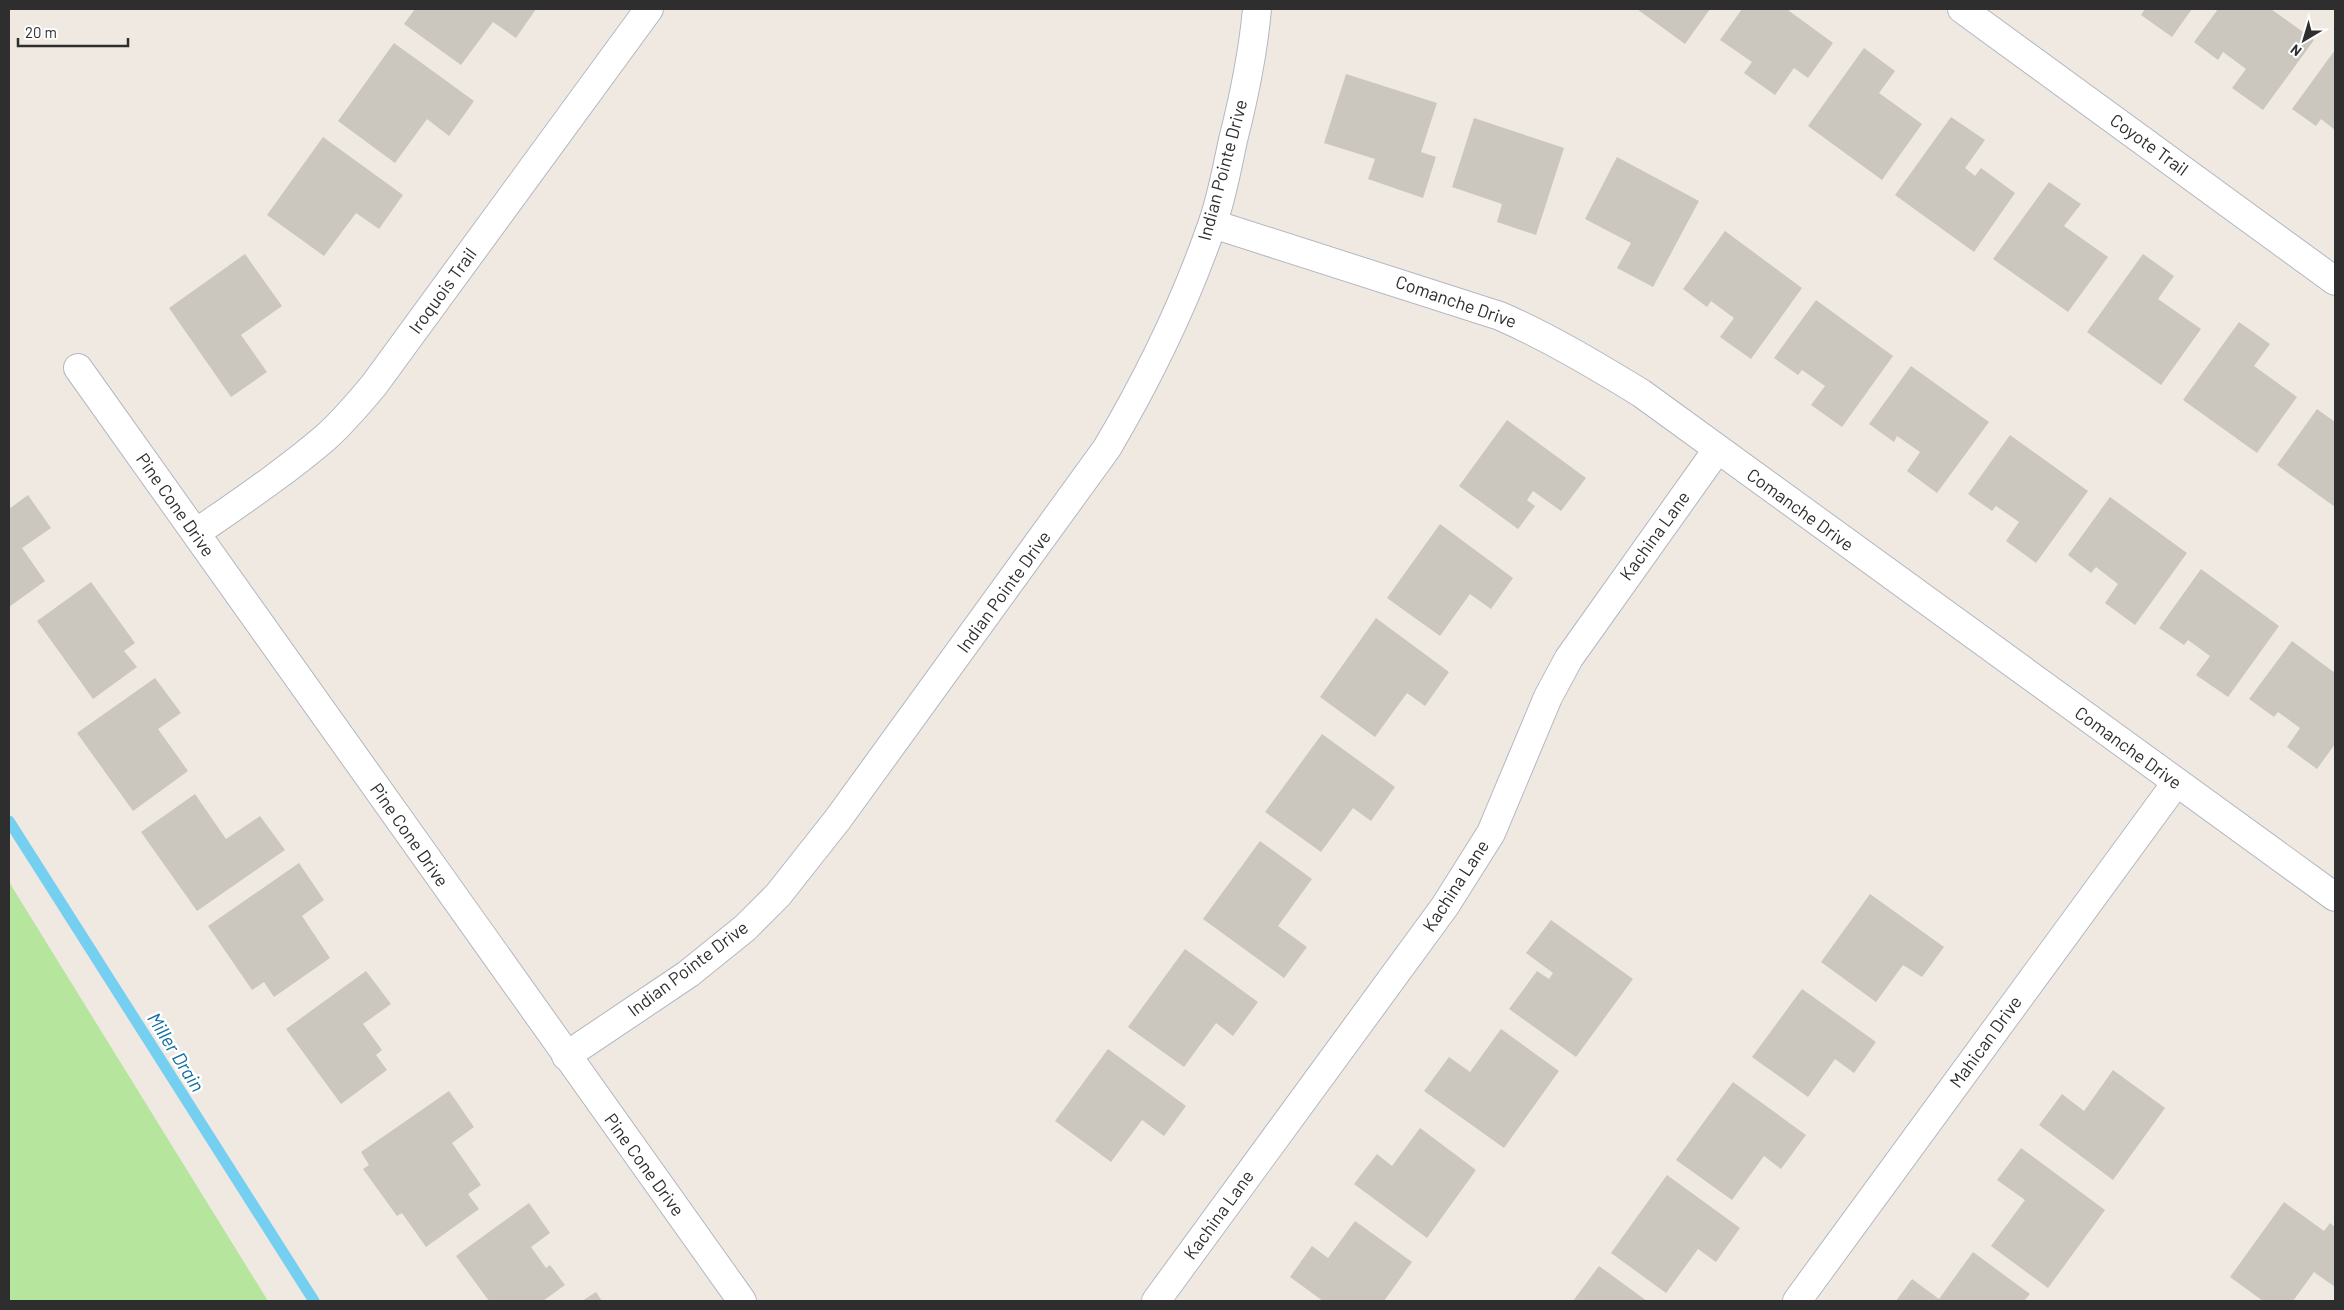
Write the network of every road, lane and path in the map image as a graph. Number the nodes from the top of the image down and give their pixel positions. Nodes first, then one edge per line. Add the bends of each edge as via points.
1 (649, 9) edge
2 (1257, 9) edge
3 (1962, 9) edge
4 (1213, 224) junction
5 (2335, 281) edge
6 (78, 368) dead end
7 (1717, 450) junction
8 (196, 533) junction
9 (2176, 783) junction
10 (2335, 897) edge
11 (566, 1056) junction
12 (742, 1301) edge
13 (1156, 1301) edge
14 (1797, 1301) edge

1 - 8 street, Iroquois Trail via 362,399 325,438
2 - 4 street, Indian Pointe Drive via 1242,106
3 - 5 street, Coyote Trail
4 - 7 street, Comanche Drive via 1455,300 1543,335 1641,393
4 - 11 street, Indian Pointe Drive via 1164,343 1107,448 808,858 745,928 688,974
6 - 8 street, Pine Cone Drive
7 - 9 street, Comanche Drive
7 - 13 street, Kachina Lane via 1569,658 1548,697 1491,833 1472,865
8 - 11 street, Pine Cone Drive
9 - 10 street, Comanche Drive
9 - 14 street, Mahican Drive
11 - 12 street, Pine Cone Drive

